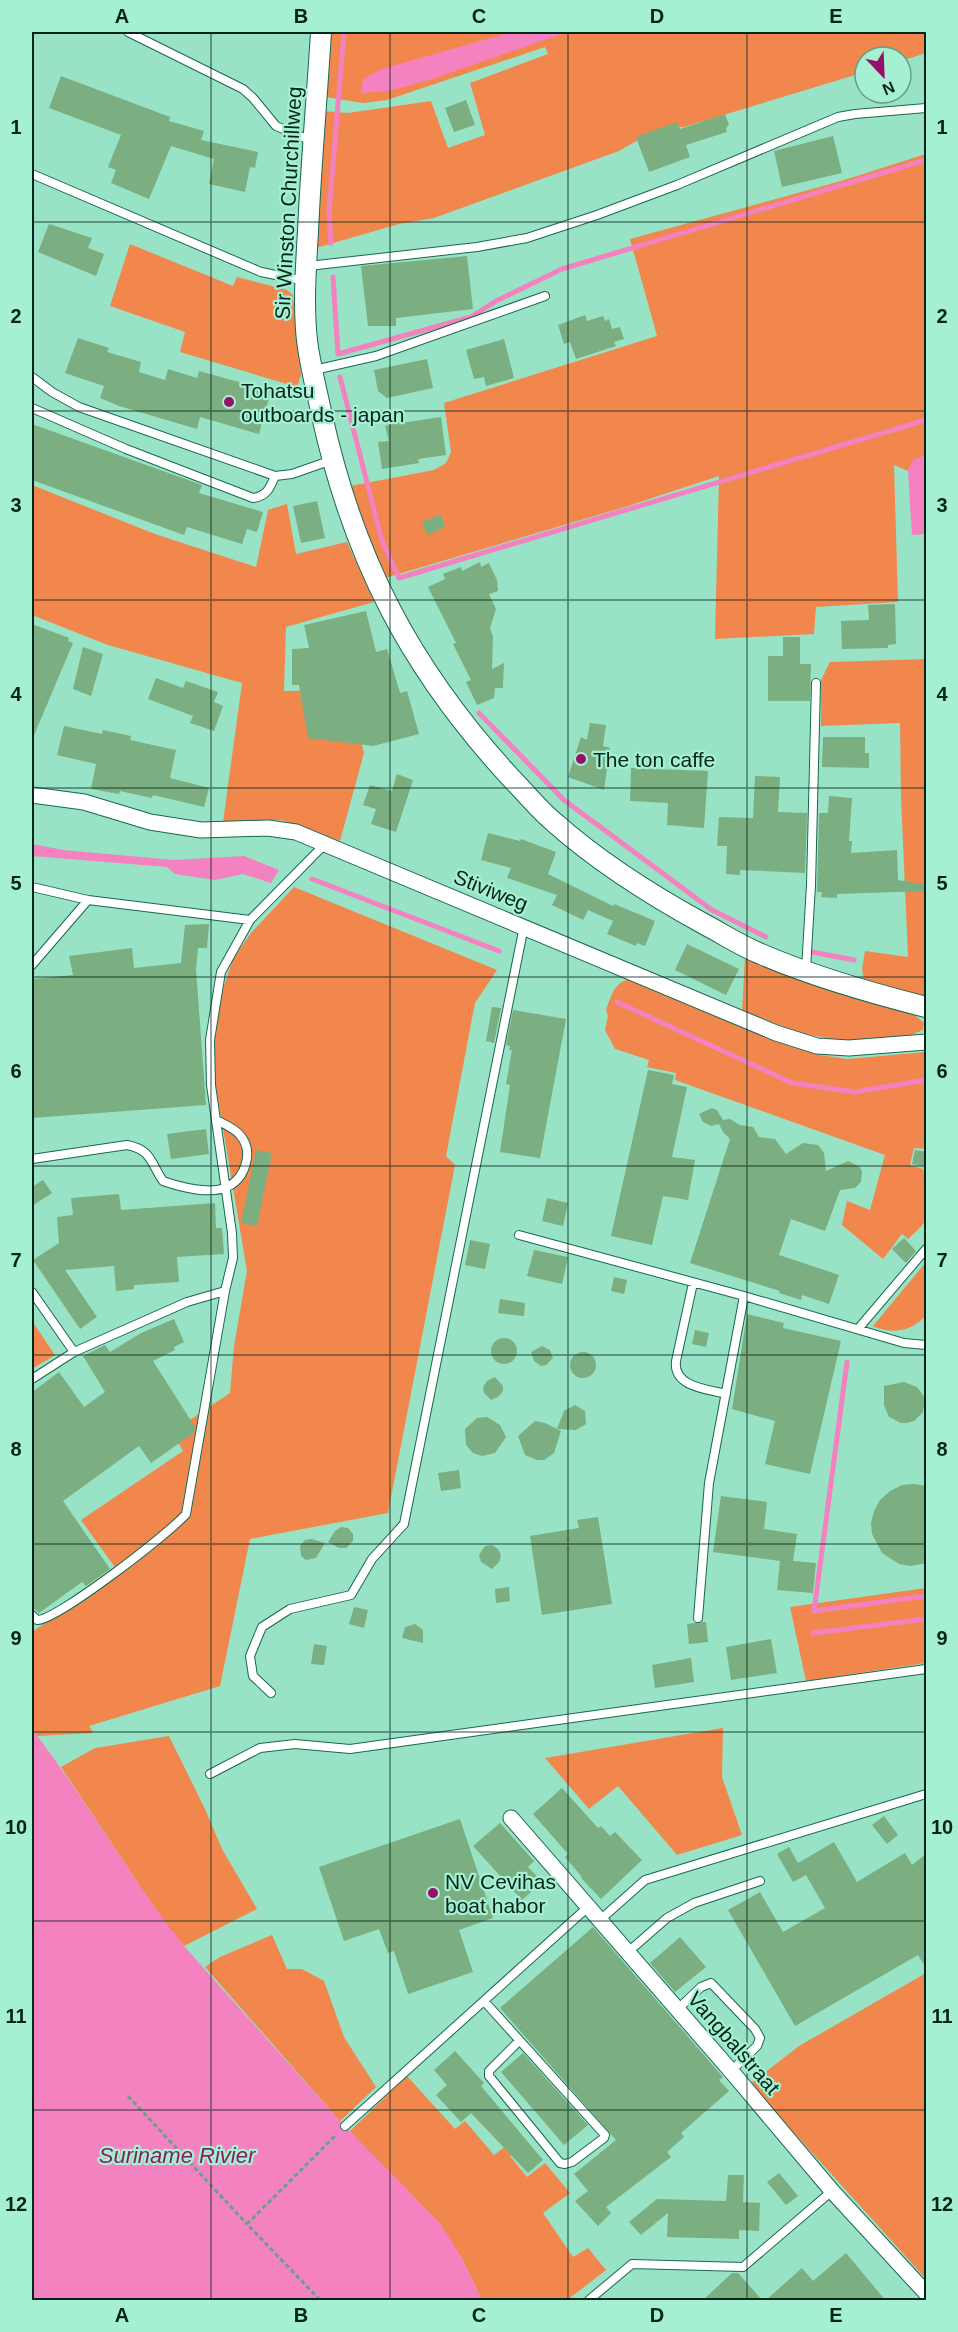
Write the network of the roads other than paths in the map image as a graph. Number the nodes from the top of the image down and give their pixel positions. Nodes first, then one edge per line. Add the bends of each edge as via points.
1 (128, 32) edge
2 (321, 32) edge
3 (927, 108) edge
4 (313, 141) junction
5 (32, 174) edge
6 (306, 274) junction
7 (545, 296) dead end
8 (312, 370) junction
9 (32, 377) edge
10 (32, 408) edge
11 (332, 460) junction
12 (275, 476) junction
13 (816, 683) dead end
14 (32, 795) edge
15 (324, 844) junction
16 (32, 887) edge
17 (88, 900) junction
18 (250, 920) junction
19 (524, 926) junction
20 (32, 965) edge
21 (806, 971) junction
22 (927, 1007) edge
23 (927, 1042) edge
24 (216, 1120) junction
25 (32, 1159) edge
26 (227, 1187) junction
27 (519, 1234) dead end
28 (927, 1249) edge
29 (693, 1283) junction
30 (225, 1291) junction
31 (32, 1292) edge
32 (744, 1296) junction
33 (858, 1329) junction
34 (927, 1345) edge
35 (74, 1352) junction
36 (32, 1379) edge
37 (726, 1394) junction
38 (32, 1615) edge
39 (698, 1618) dead end
40 (927, 1669) edge
41 (271, 1693) dead end
42 (210, 1774) dead end
43 (927, 1794) edge
44 (511, 1818) dead end
45 (760, 1881) dead end
46 (588, 1907) junction
47 (600, 1920) junction
48 (627, 1952) junction
49 (484, 2001) junction
50 (677, 2010) junction
51 (519, 2041) junction
52 (731, 2071) junction
53 (345, 2126) road end
54 (832, 2191) junction
55 (927, 2293) edge
56 (589, 2301) edge

1 - 4 lane via 243,89 276,126
2 - 4 street, Sir Winston Churchillweg
3 - 6 lane via 838,117 677,185 527,238
4 - 6 street, Sir Winston Churchillweg
5 - 6 lane via 261,272
6 - 8 street, Sir Winston Churchillweg
7 - 8 lane via 376,356
8 - 11 street, Sir Winston Churchillweg
9 - 12 lane via 79,407
10 - 12 lane via 253,498 269,490
11 - 12 lane
11 - 21 street, Sir Winston Churchillweg via 358,538 390,612 429,678 489,754 552,821 606,864 677,909 760,954
13 - 21 lane
14 - 15 street, Stiviweg via 84,802 150,822 201,830 268,828 296,832
15 - 18 lane
15 - 19 street, Stiviweg
16 - 17 lane
17 - 18 lane
17 - 20 lane
18 - 24 lane via 221,972 214,1007 210,1040
19 - 23 street, Stiviweg via 776,1033 817,1046 849,1048
19 - 41 lane via 404,1524 372,1559 351,1595 290,1609 262,1627 250,1656 254,1676
21 - 22 street, Sir Winston Churchillweg
24 - 26 lane
24 - 26 lane via 240,1135 247,1154 247,1165
25 - 26 lane via 127,1145 149,1155 163,1181 201,1190
26 - 30 lane via 233,1258
27 - 29 lane
28 - 33 lane
29 - 32 lane
29 - 37 lane via 676,1361 677,1374 687,1383
30 - 35 lane via 187,1302
30 - 38 lane via 186,1514 57,1613 43,1620
31 - 35 lane
32 - 33 lane
32 - 37 lane
33 - 34 lane via 904,1344
35 - 36 lane
37 - 39 lane via 709,1483
40 - 42 lane via 350,1749 295,1744 260,1748
43 - 47 lane via 645,1880
44 - 46 street, Vangbalstraat
45 - 48 lane via 694,1903 667,1918
46 - 47 street, Vangbalstraat
46 - 49 lane
47 - 48 street, Vangbalstraat
48 - 50 street, Vangbalstraat
49 - 51 lane
49 - 53 lane
50 - 52 street, Vangbalstraat
50 - 52 lane via 701,1987 711,1983 755,2029 760,2038 757,2046
51 - 51 lane via 489,2071 489,2076 560,2163 569,2164 605,2135
52 - 54 street, Vangbalstraat
54 - 55 street, Vangbalstraat
54 - 56 lane via 743,2267 632,2264

